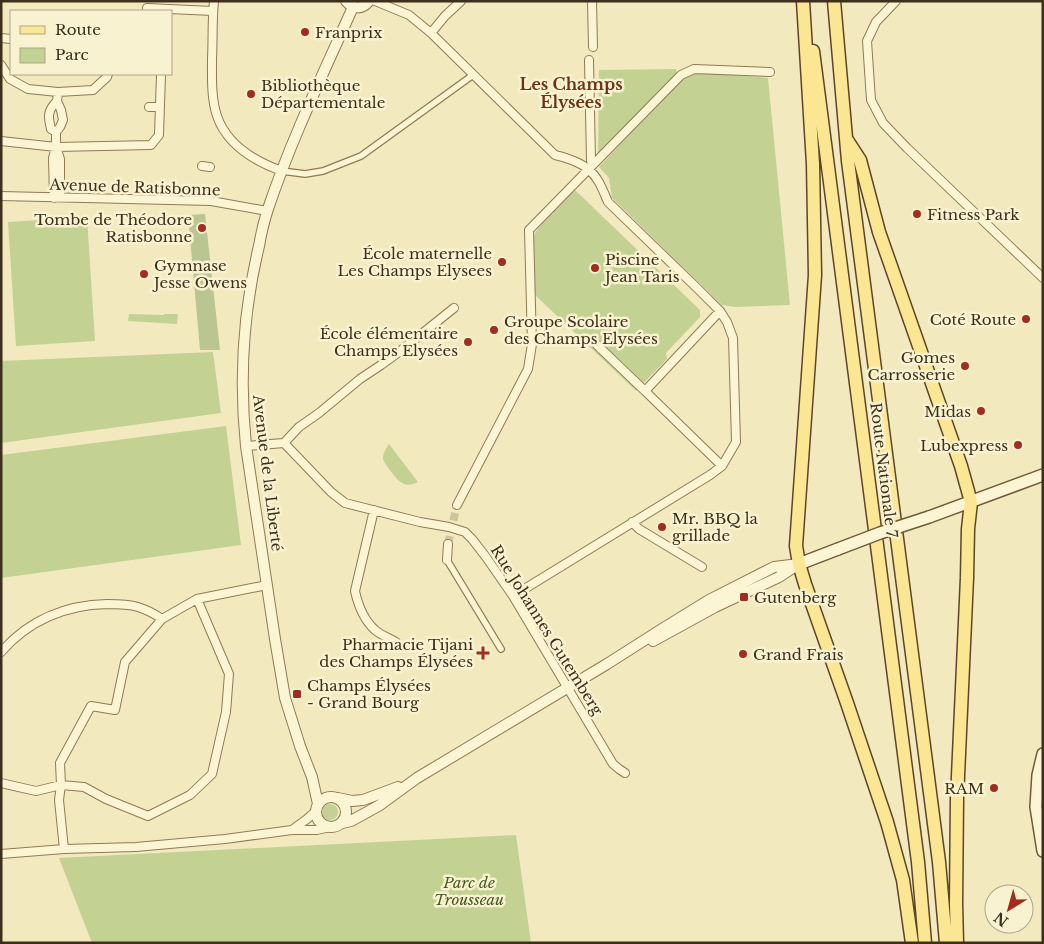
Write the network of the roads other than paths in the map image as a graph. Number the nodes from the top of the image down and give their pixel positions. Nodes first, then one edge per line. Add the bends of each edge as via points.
1 (214, 1) edge
2 (369, 1) edge
3 (375, 1) edge
4 (461, 1) edge
5 (592, 1) edge
6 (805, 1) edge
7 (834, 1) edge
8 (896, 1) edge
9 (349, 4) edge
10 (148, 7) edge
11 (213, 12) junction
12 (430, 33) junction
13 (593, 47) dead end
14 (589, 60) dead end
15 (1, 65) edge
16 (770, 72) dead end
17 (472, 74) junction
18 (108, 75) edge
19 (161, 75) edge
20 (58, 92) junction
21 (57, 102) junction
22 (149, 107) dead end
23 (160, 107) junction
24 (56, 132) junction
25 (133, 135) dead end
26 (846, 139) junction
27 (1, 141) edge
28 (133, 144) junction
29 (56, 147) junction
30 (590, 165) junction
31 (282, 171) junction
32 (178, 190) dead end
33 (1, 196) edge
34 (57, 198) junction
35 (178, 200) junction
36 (267, 211) junction
37 (1043, 278) edge
38 (454, 308) dead end
39 (720, 311) junction
40 (597, 345) dead end
41 (645, 391) junction
42 (284, 443) junction
43 (246, 446) junction
44 (722, 466) junction
45 (1043, 475) edge
46 (971, 502) junction
47 (457, 505) tunnel mouth
48 (374, 510) junction
49 (632, 522) junction
50 (448, 544) tunnel mouth
51 (447, 560) joint
52 (799, 564) junction
53 (702, 567) dead end
54 (267, 585) junction
55 (513, 596) junction
56 (198, 599) junction
57 (162, 619) junction
58 (396, 642) dead end
59 (501, 649) dead end
60 (1, 652) edge
61 (567, 688) junction
62 (1043, 754) edge
63 (625, 773) dead end
64 (312, 777) junction
65 (417, 778) junction
66 (1, 783) edge
67 (61, 786) junction
68 (335, 798) junction
69 (317, 808) junction
70 (342, 823) junction
71 (330, 827) junction
72 (292, 830) junction
73 (64, 849) junction
74 (1043, 851) edge
75 (1, 854) edge
76 (912, 943) edge
77 (925, 943) edge
78 (946, 943) edge
79 (958, 943) edge

1 - 11 street
2 - 9 street via 362,7
3 - 12 street via 409,16
4 - 12 street
5 - 13 street
6 - 52 main road via 815,275 796,546
6 - 77 main road, Route Nationale 7 via 918,862
7 - 26 main road, Route Nationale 7
8 - 37 street via 876,22 867,41 871,100 883,123
9 - 31 street, Avenue de la Liberté
10 - 11 street
11 - 31 street via 212,87 217,115 225,132 238,147 253,159
12 - 17 street
14 - 30 street
15 - 20 street via 10,79 28,89
16 - 30 street via 694,69 681,75
17 - 30 street via 555,155
17 - 31 street via 361,156 323,171 304,174
18 - 20 street via 93,90
19 - 23 street
20 - 21 street
21 - 24 street via 63,120
21 - 24 street via 48,118
22 - 23 street
23 - 28 street via 159,135 151,145
24 - 29 street
25 - 28 street
26 - 46 main road via 860,160 879,232
26 - 78 main road, Route Nationale 7 via 939,862
27 - 29 street
28 - 29 street
29 - 34 street via 53,158
30 - 39 street via 608,202
30 - 47 street via 529,230 532,344 528,369
31 - 36 street, Avenue de la Liberté
32 - 35 street
33 - 34 street, Avenue de Ratisbonne
34 - 35 street, Avenue de Ratisbonne
35 - 36 street, Avenue de Ratisbonne via 211,201
36 - 43 street, Avenue de la Liberté via 252,276 244,333 242,386
38 - 42 street via 299,427
39 - 41 street
39 - 44 street via 733,338 736,431 736,442
40 - 41 street
41 - 44 street
42 - 43 street
42 - 48 street, Rue Johannes Gutemberg via 345,503
43 - 54 street, Avenue de la Liberté
44 - 49 street
45 - 46 main road
46 - 52 main road, bridge
46 - 79 main road via 956,798
48 - 55 street, Rue Johannes Gutemberg via 465,532
48 - 58 street via 355,591 370,624
49 - 53 street
49 - 55 street
50 - 51 street
51 - 59 street
52 - 61 street via 774,567 709,600
52 - 76 main road via 886,822 903,880
54 - 56 street
54 - 64 street, Avenue de la Liberté via 285,698
55 - 61 street, Rue Johannes Gutemberg
56 - 57 street
56 - 67 street via 229,674 226,712 212,774 190,794 148,816 84,786
57 - 60 street via 137,606 122,604 71,608 35,624
57 - 67 street via 124,662 115,710 91,706 60,762
61 - 63 street, Rue Johannes Gutemberg via 613,764
61 - 65 street
62 - 74 main road via 1036,807
64 - 68 street, Avenue de la Liberté
64 - 69 street, Avenue de la Liberté
65 - 68 street via 363,800
65 - 70 street via 380,805
66 - 67 street via 36,791
67 - 73 street
68 - 69 street via 324,798
68 - 70 street via 346,809
69 - 71 street via 320,822
69 - 72 street
70 - 71 street
71 - 72 street
72 - 73 street via 136,847
73 - 75 street

